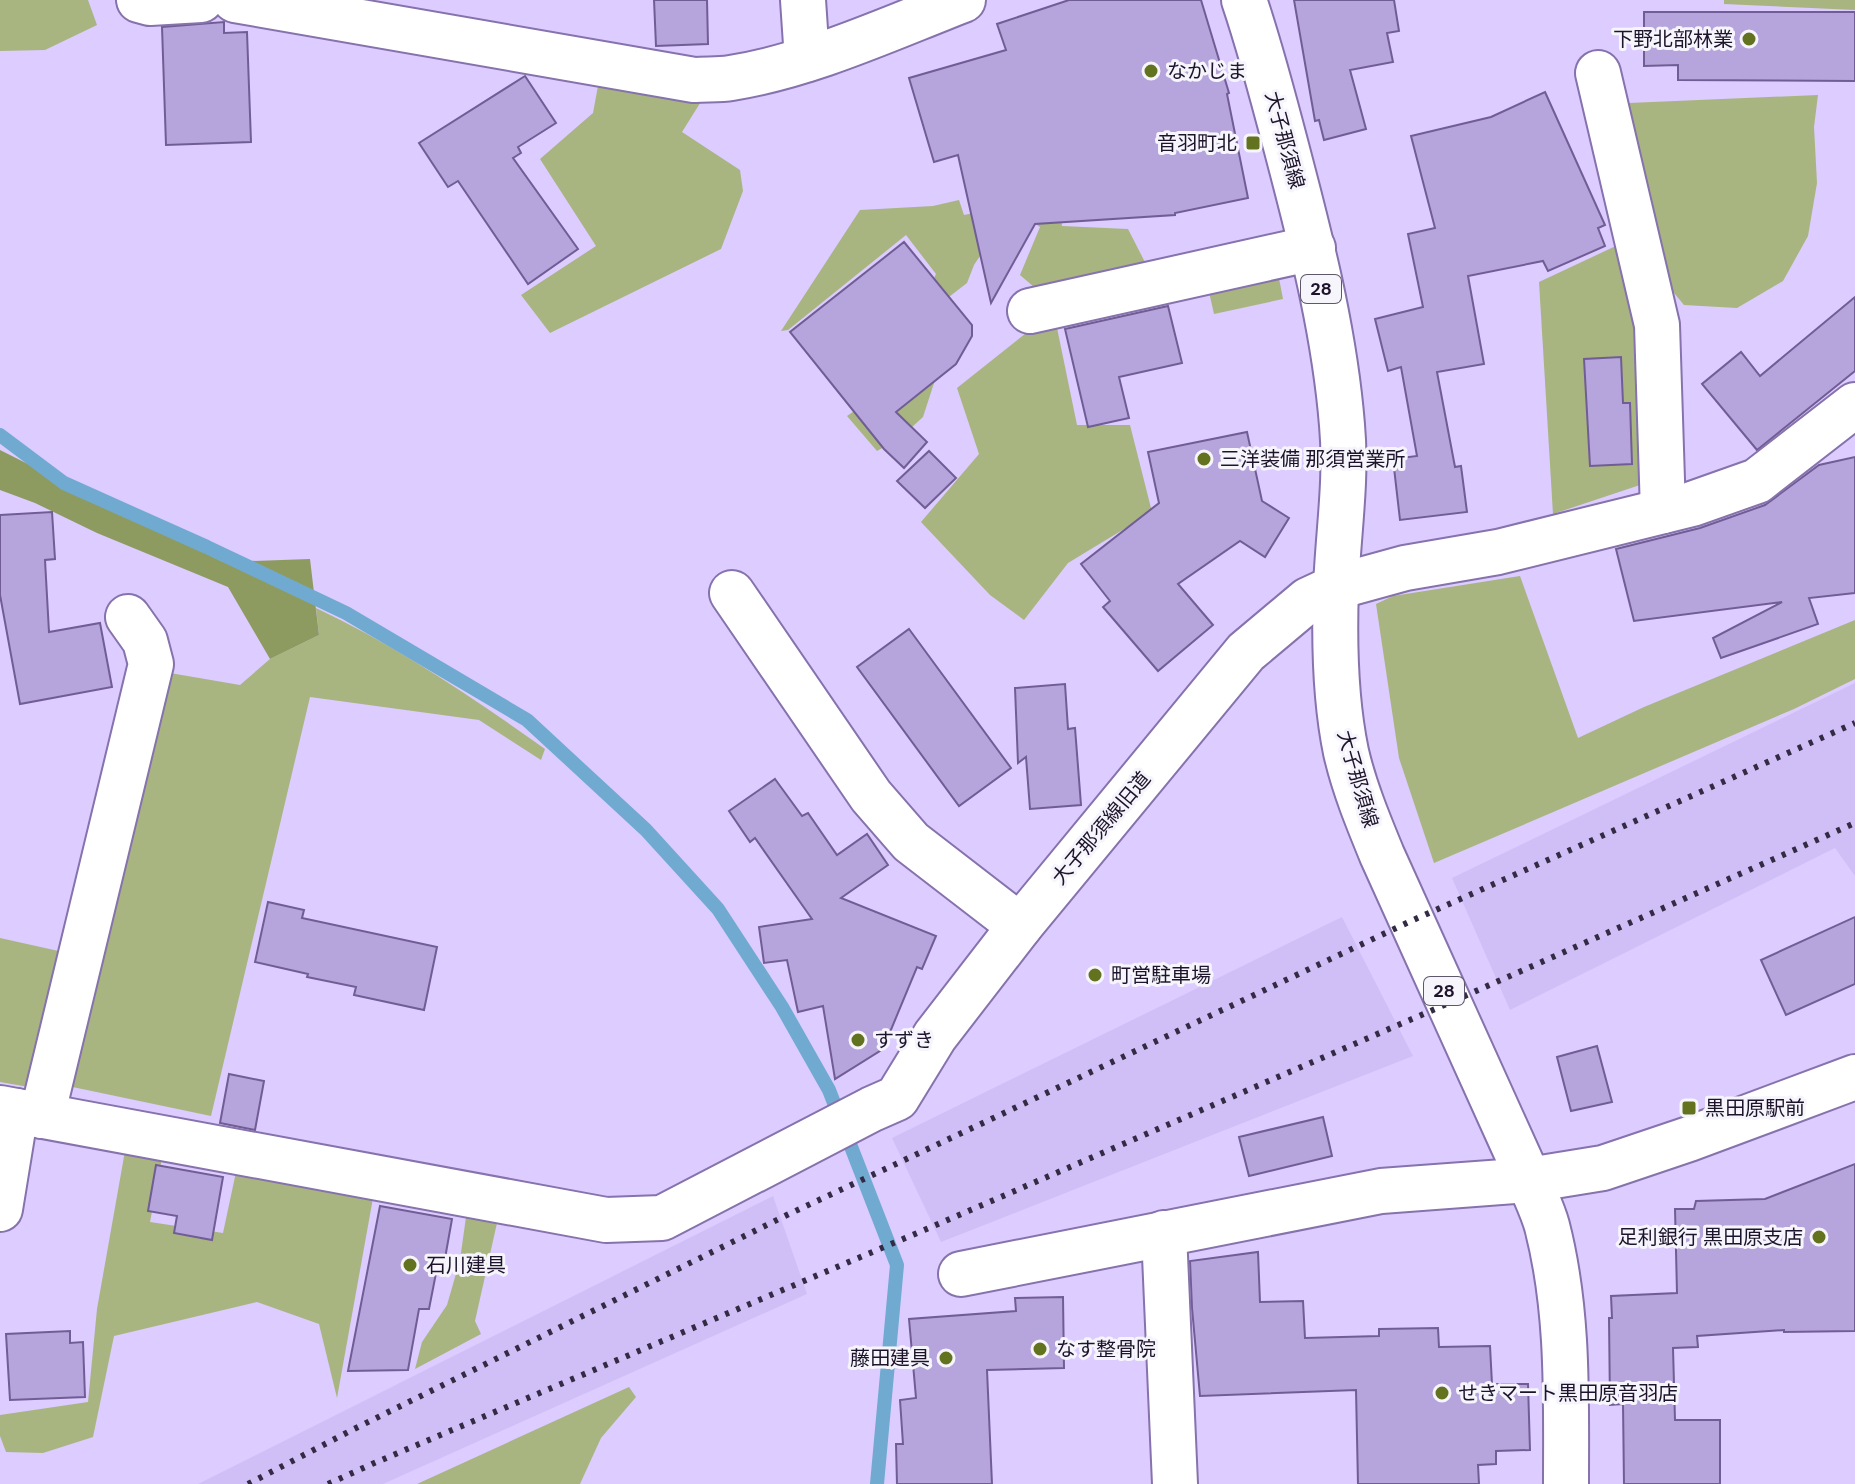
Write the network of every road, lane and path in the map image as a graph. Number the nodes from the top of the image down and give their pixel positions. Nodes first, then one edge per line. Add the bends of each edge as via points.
1 (139, 0) edge
2 (201, 0) edge
3 (235, 0) edge
4 (803, 0) edge
5 (963, 0) edge
6 (1244, 0) edge
7 (807, 59) junction
8 (1598, 73) dead end
9 (1313, 248) junction
10 (1030, 311) dead end
11 (1855, 405) edge
12 (1663, 511) junction
13 (1336, 587) junction
14 (732, 593) dead end
15 (128, 617) dead end
16 (1020, 926) junction
17 (1855, 1077) edge
18 (20, 1112) edge
19 (1529, 1180) junction
20 (0, 1209) edge
21 (1164, 1233) junction
22 (961, 1274) dead end
23 (1175, 1484) edge
24 (1566, 1484) edge

1 - 2 street
3 - 7 street via 694,80 729,78
4 - 7 street
5 - 7 street
6 - 9 street, 大子那須線 / 28
8 - 12 street via 1657,325
9 - 10 street
9 - 13 street, 大子那須線 / 28 via 1342,428
11 - 12 street, 大子那須線旧道 via 1757,481
12 - 13 street, 大子那須線旧道
13 - 16 street, 大子那須線旧道 via 1308,600 1246,652
13 - 19 street, 大子那須線 / 28 via 1339,697 1360,802
14 - 16 street via 871,796 911,842
15 - 18 street via 145,641 151,664
16 - 18 street, 大子那須線旧道 via 884,1104 662,1218 606,1220
17 - 19 street via 1603,1168
18 - 20 street
19 - 21 street via 1381,1191
19 - 24 street, 大子那須線 / 28 via 1547,1226 1562,1307
21 - 22 street
21 - 23 street

